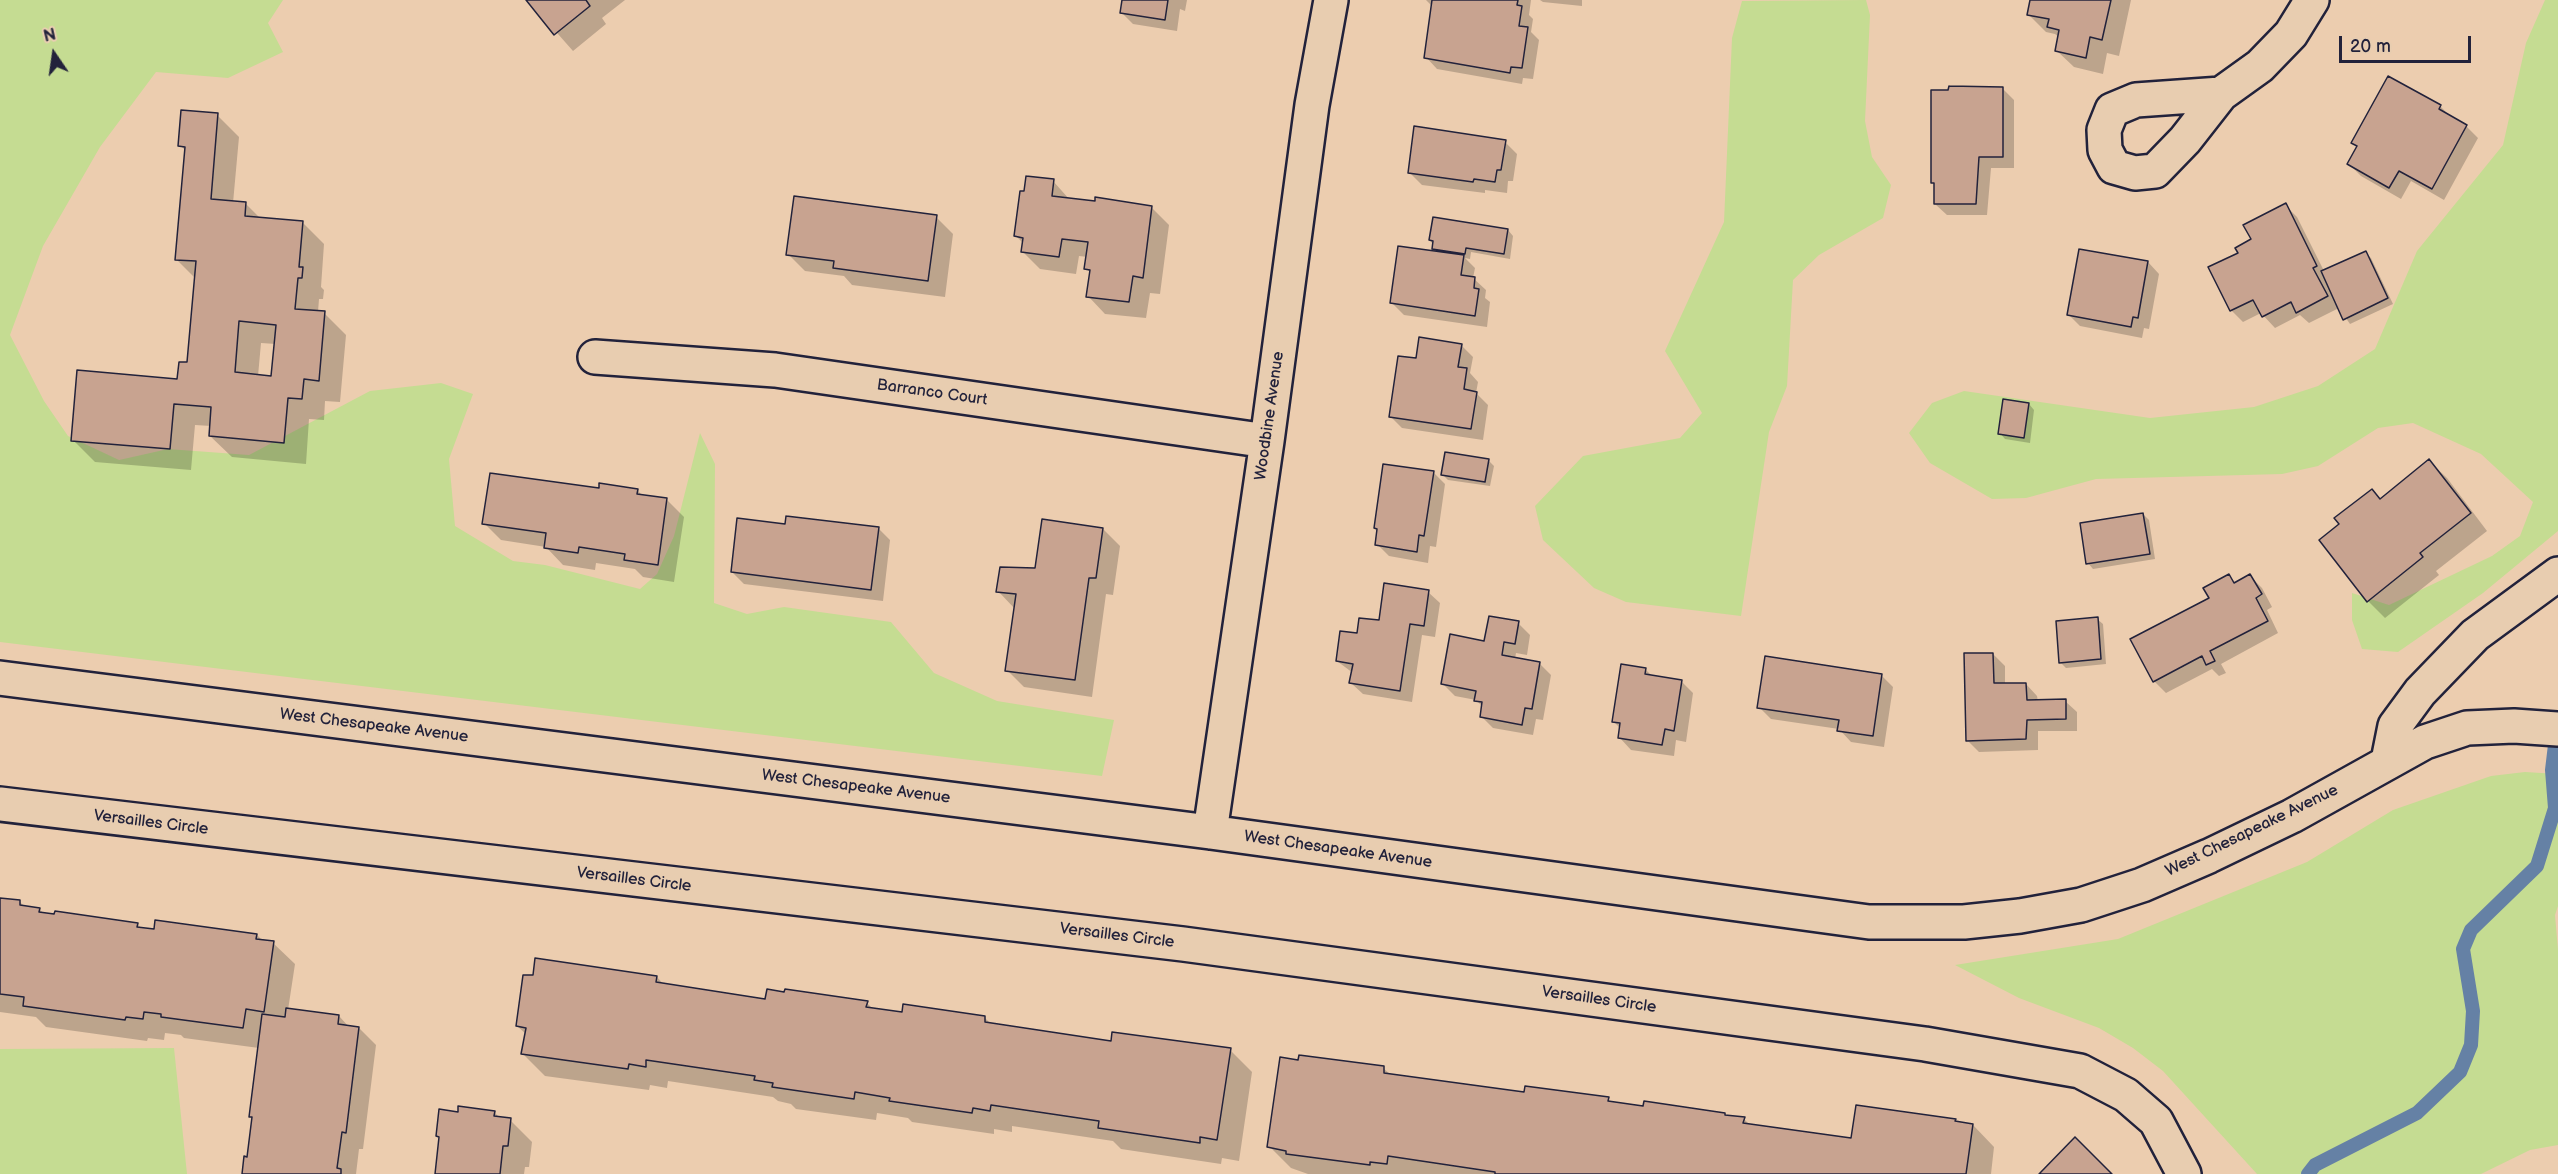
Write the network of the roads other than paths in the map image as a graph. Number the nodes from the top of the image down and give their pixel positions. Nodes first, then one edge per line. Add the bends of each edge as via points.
1 (1331, 0) edge
2 (2312, 0) edge
3 (2221, 94) dead end
4 (595, 357) dead end
5 (1267, 441) junction
6 (2558, 574) edge
7 (0, 678) edge
8 (2544, 728) edge
9 (2388, 761) junction
10 (0, 804) edge
11 (1210, 832) junction
12 (2184, 1174) edge

1 - 5 street, Woodbine Avenue via 1312,105
2 - 3 street via 2291,34 2260,66
4 - 5 street, Barranco Court via 775,370
5 - 11 street, Woodbine Avenue
6 - 9 street via 2475,635 2420,693 2395,726
7 - 11 street, West Chesapeake Avenue
8 - 9 street, West Chesapeake Avenue via 2466,729 2425,742
9 - 11 street, West Chesapeake Avenue via 2292,816 2142,885 2081,905 1964,922 1869,922
10 - 12 street, Versailles Circle via 1183,944 1925,1044 2080,1071 2126,1095 2156,1121

